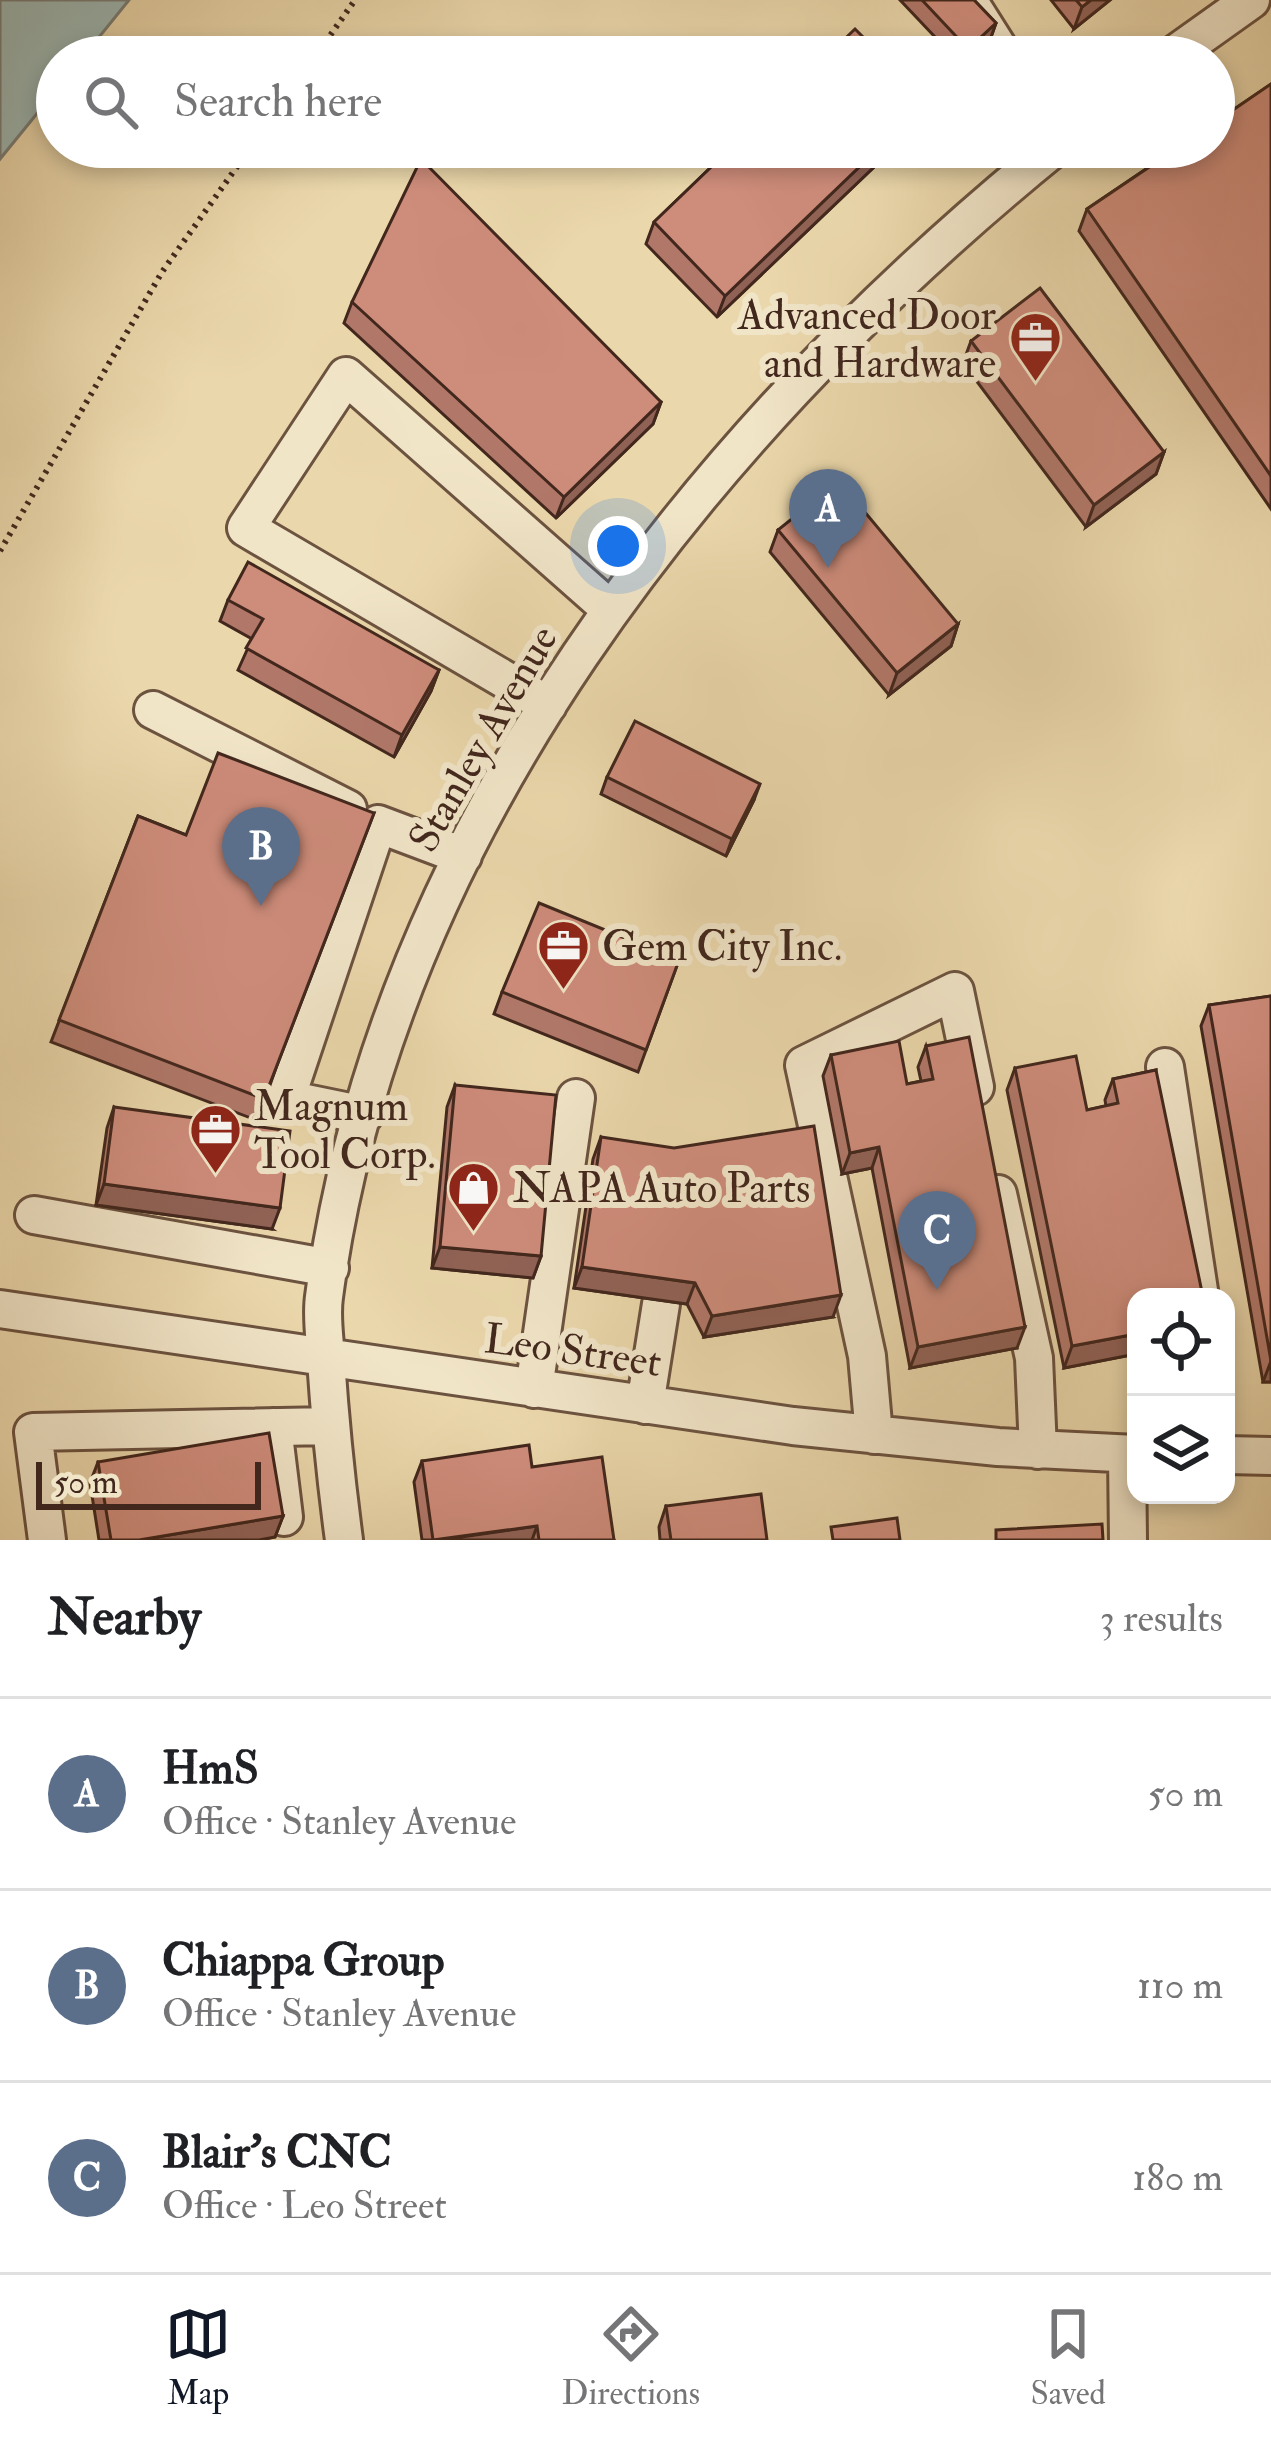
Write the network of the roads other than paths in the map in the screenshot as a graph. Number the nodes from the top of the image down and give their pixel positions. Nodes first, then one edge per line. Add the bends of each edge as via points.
1 (968, 0) edge
2 (1250, 0) edge
3 (1206, 13) edge
4 (991, 36) edge
5 (1030, 168) edge
6 (611, 610) junction
7 (548, 705) junction
8 (153, 710) dead end
9 (378, 824) junction
10 (463, 856) junction
11 (1165, 1067) dead end
12 (575, 1098) dead end
13 (364, 1115) junction
14 (34, 1215) dead end
15 (330, 1268) junction
16 (1199, 1288) edge
17 (661, 1304) edge
18 (0, 1309) edge
19 (326, 1360) junction
20 (534, 1389) junction
21 (645, 1405) junction
22 (273, 1426) junction
23 (330, 1426) junction
24 (874, 1435) junction
25 (1038, 1450) junction
26 (1127, 1454) edge
27 (1235, 1455) edge
28 (1271, 1456) edge
29 (1129, 1504) edge
30 (284, 1517) edge
31 (47, 1540) edge
32 (344, 1540) edge
33 (1128, 1540) edge

1 - 4 street
2 - 3 street
5 - 6 street, Stanley Avenue via 820,360
6 - 7 street, Stanley Avenue
6 - 7 street via 346,376 246,528
7 - 10 street, Stanley Avenue
8 - 9 street
9 - 10 street
9 - 13 street via 286,1099
10 - 13 street, Stanley Avenue via 395,1012
11 - 16 street
12 - 20 street
13 - 15 street, Stanley Avenue
14 - 15 street
15 - 19 street, Stanley Avenue
17 - 21 street
18 - 19 street, Leo Street
19 - 20 street, Leo Street
19 - 23 street, Stanley Avenue
20 - 21 street, Leo Street
21 - 24 street, Leo Street
22 - 23 street
22 - 30 street
22 - 31 street via 33,1432
23 - 32 street, Stanley Avenue
24 - 25 street, Leo Street
24 - 25 street via 867,1356 804,1065 955,991 1034,1358
25 - 26 street, Leo Street
27 - 28 street
29 - 33 street

